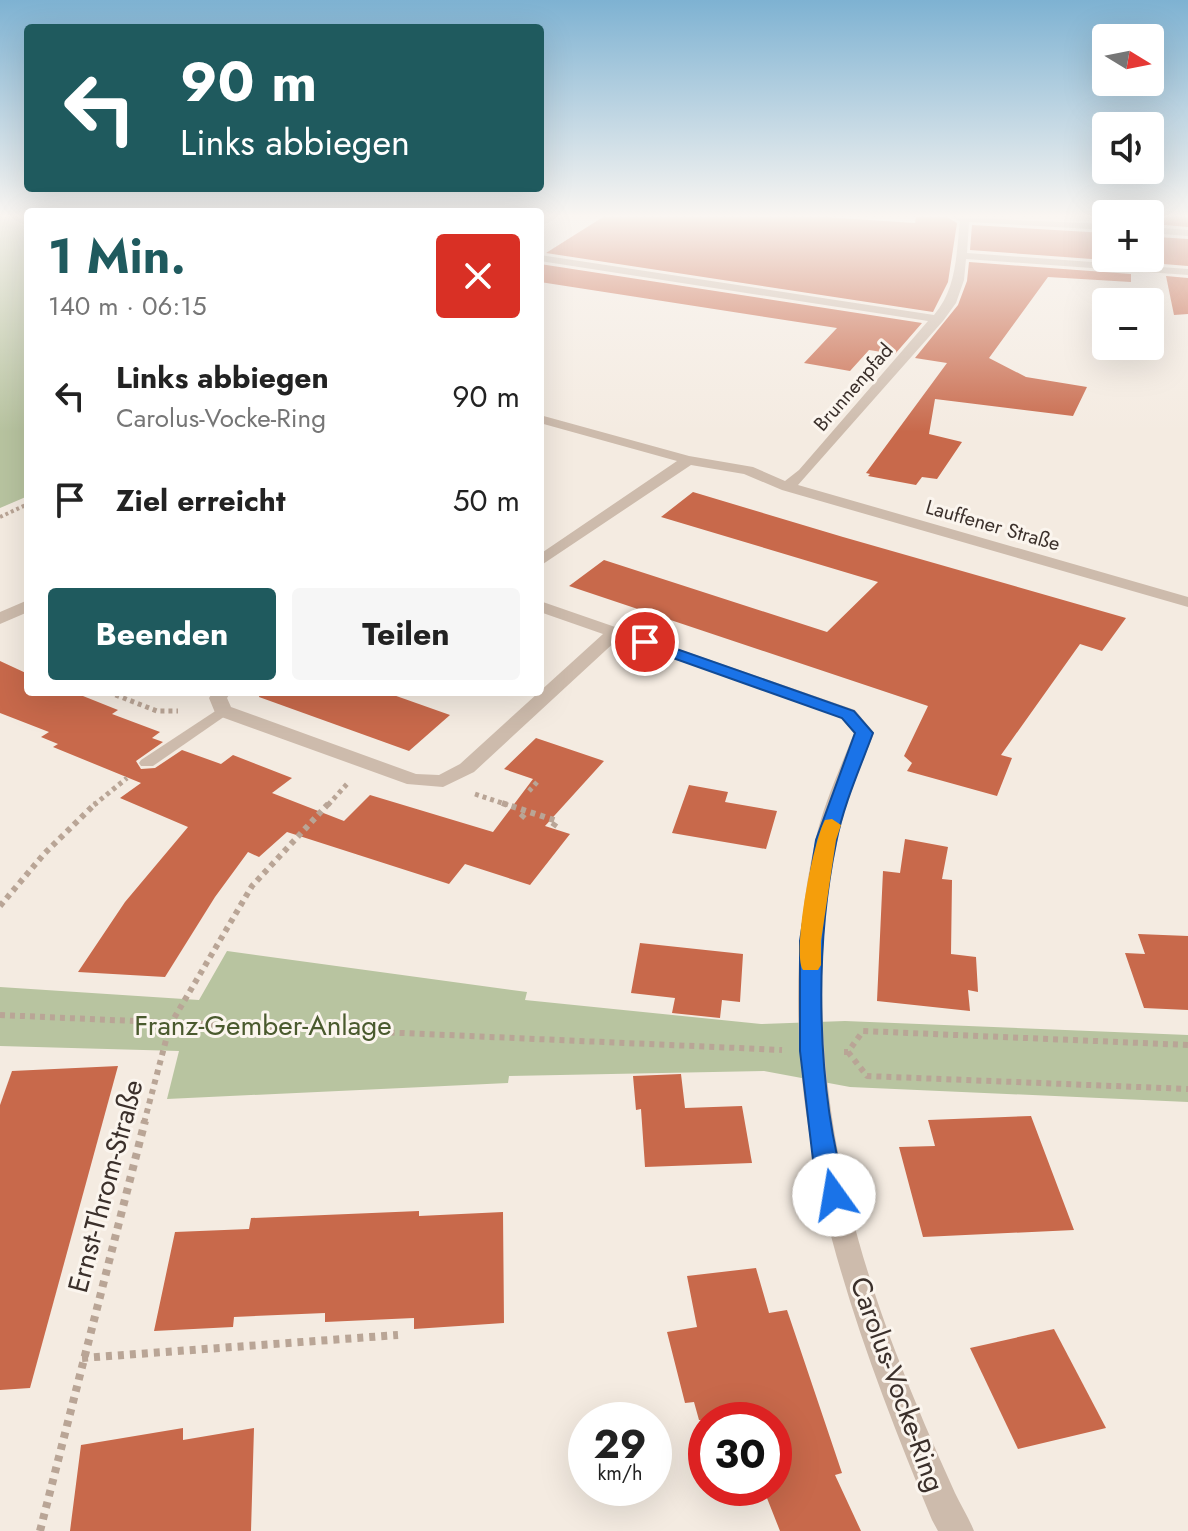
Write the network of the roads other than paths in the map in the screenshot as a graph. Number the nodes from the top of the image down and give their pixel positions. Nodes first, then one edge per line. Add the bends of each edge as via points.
1 (739, 288) edge
2 (956, 288) edge
3 (939, 319) junction
4 (544, 420) edge
5 (688, 460) junction
6 (787, 487) junction
7 (544, 558) edge
8 (1188, 602) edge
9 (24, 607) edge
10 (544, 607) edge
11 (0, 619) edge
12 (616, 632) junction
13 (222, 702) edge
14 (147, 763) road end
15 (957, 1531) edge

1 - 3 street
2 - 3 street, Brunnenpfad
3 - 6 street, Brunnenpfad
4 - 5 street, Lauffener Straße
5 - 6 street, Lauffener Straße via 732,481
5 - 7 street
6 - 8 street, Lauffener Straße
9 - 11 street
10 - 12 street, Carolus-Vocke-Ring
12 - 13 street via 467,768 443,781 414,780 366,763
12 - 15 street, Carolus-Vocke-Ring via 848,714 864,733 826,840 810,941 812,1051 826,1168 872,1328
13 - 14 lane

